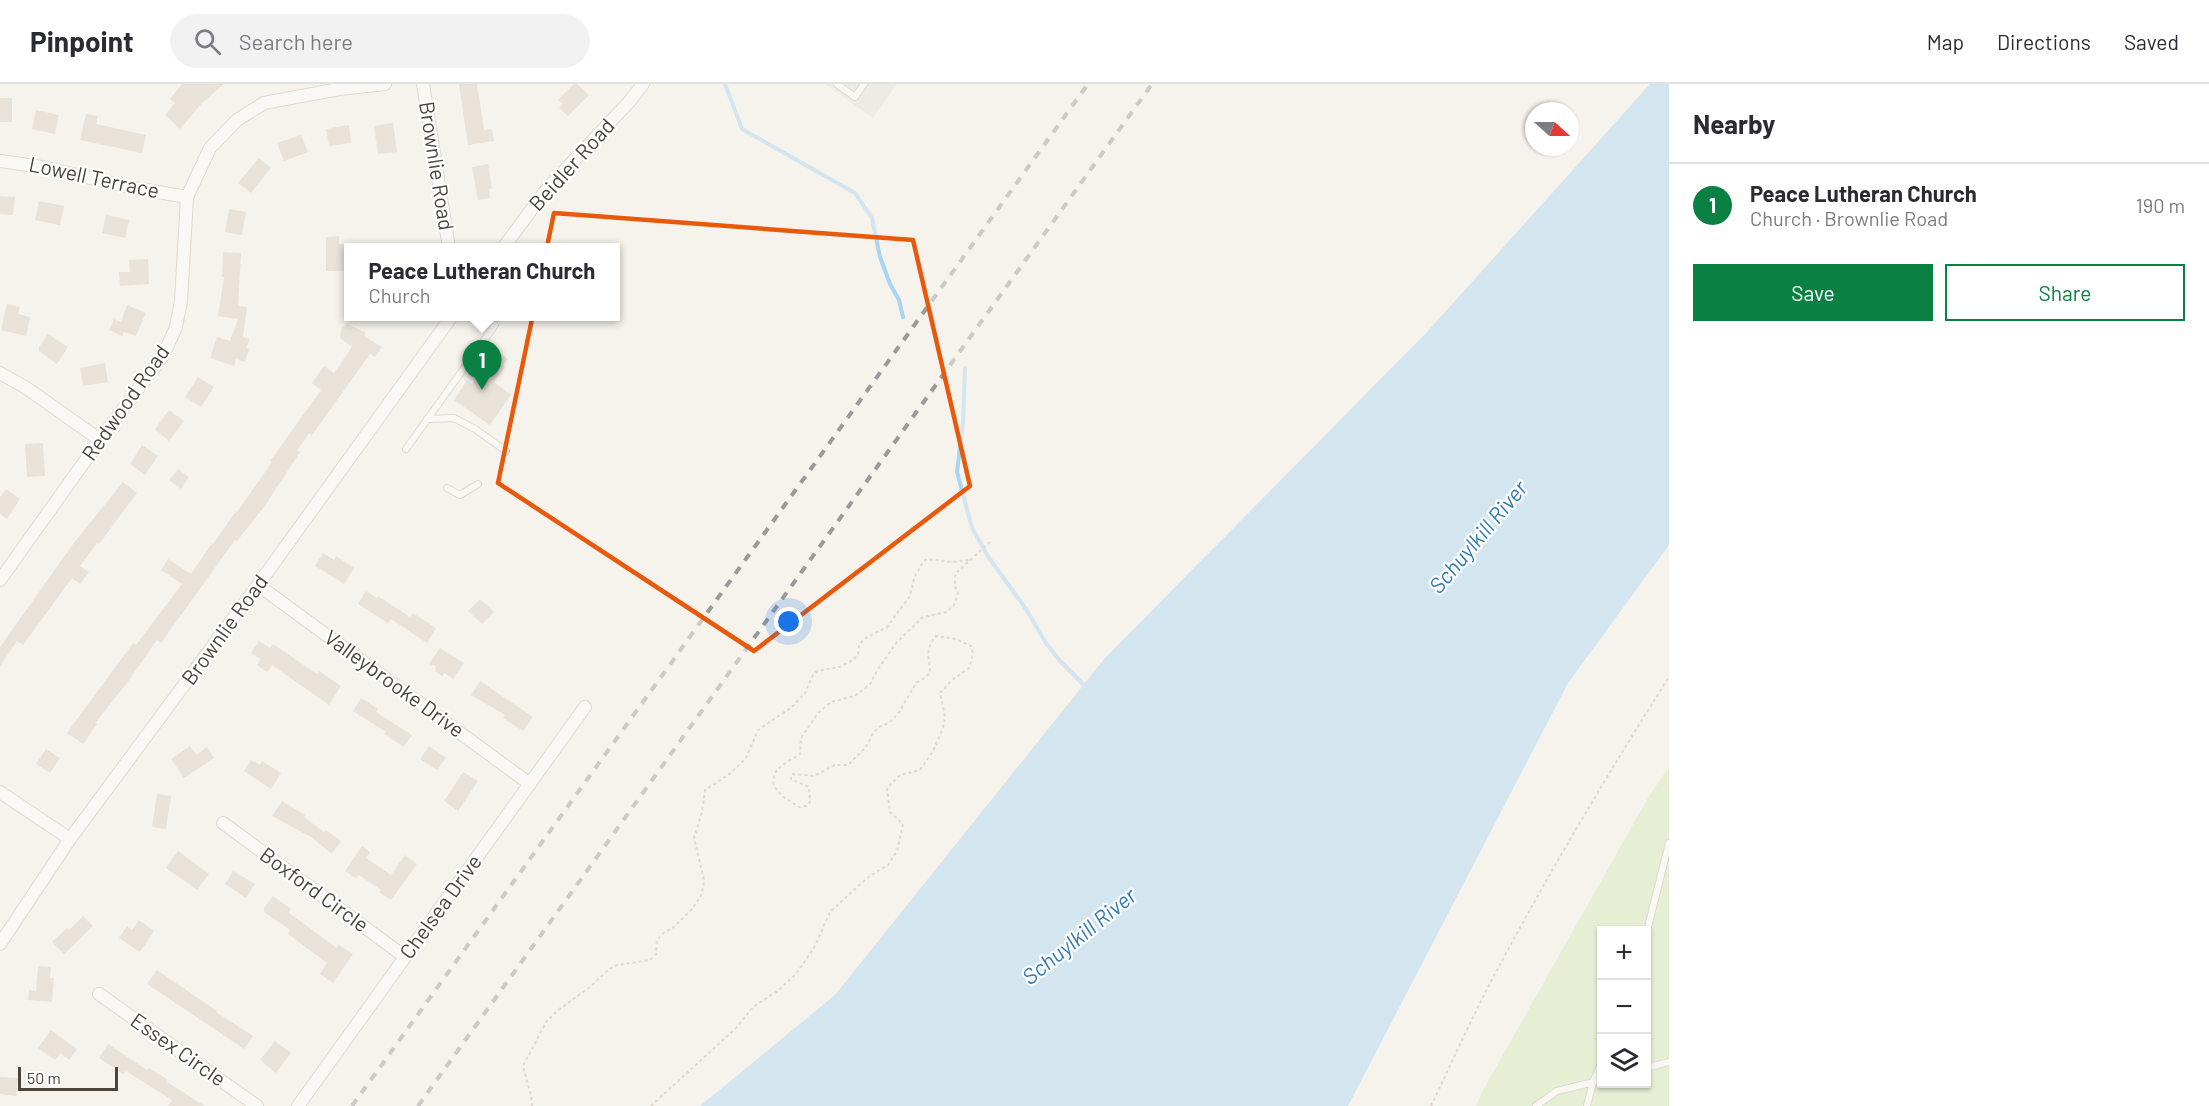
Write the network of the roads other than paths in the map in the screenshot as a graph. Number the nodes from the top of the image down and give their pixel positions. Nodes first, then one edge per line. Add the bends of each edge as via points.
1 (385, 84) edge
2 (423, 84) edge
3 (643, 84) edge
4 (837, 84) edge
5 (864, 84) edge
6 (0, 161) edge
7 (187, 197) junction
8 (448, 243) edge
9 (507, 243) edge
10 (448, 321) edge
11 (490, 321) edge
12 (0, 373) edge
13 (428, 419) junction
14 (100, 440) junction
15 (406, 449) dead end
16 (506, 451) dead end
17 (478, 484) dead end
18 (447, 488) dead end
19 (0, 580) edge
20 (258, 585) junction
21 (585, 707) dead end
22 (530, 783) junction
23 (0, 792) edge
24 (223, 823) dead end
25 (70, 839) junction
26 (1669, 843) edge
27 (1649, 926) edge
28 (0, 944) edge
29 (405, 957) junction
30 (99, 994) dead end
31 (1669, 1062) edge
32 (1651, 1067) edge
33 (1597, 1073) edge
34 (1597, 1081) edge
35 (1593, 1082) junction
36 (257, 1106) edge
37 (298, 1106) edge
38 (1536, 1106) edge
39 (1587, 1106) edge

1 - 7 street, Redwood Road via 264,103 237,120 210,148
2 - 8 street, Brownlie Road
3 - 9 street, Beidler Road via 546,190
4 - 5 lane via 855,97
6 - 7 street, Lowell Terrace
7 - 14 street, Redwood Road via 176,327 163,356
10 - 20 street, Brownlie Road
11 - 13 lane via 495,325
12 - 14 street
13 - 15 lane
13 - 16 lane via 454,418
14 - 19 street, Redwood Road
17 - 18 lane via 460,495
20 - 22 street, Valleybrooke Drive
20 - 25 street, Brownlie Road
21 - 22 street, Chelsea Drive
22 - 29 street, Chelsea Drive
23 - 25 street
24 - 29 street, Boxford Circle
25 - 28 street, Brownlie Road
26 - 27 lane
29 - 37 street, Chelsea Drive
30 - 36 street, Essex Circle
31 - 32 lane
33 - 35 lane
34 - 35 lane
35 - 38 lane via 1557,1091
35 - 39 lane

